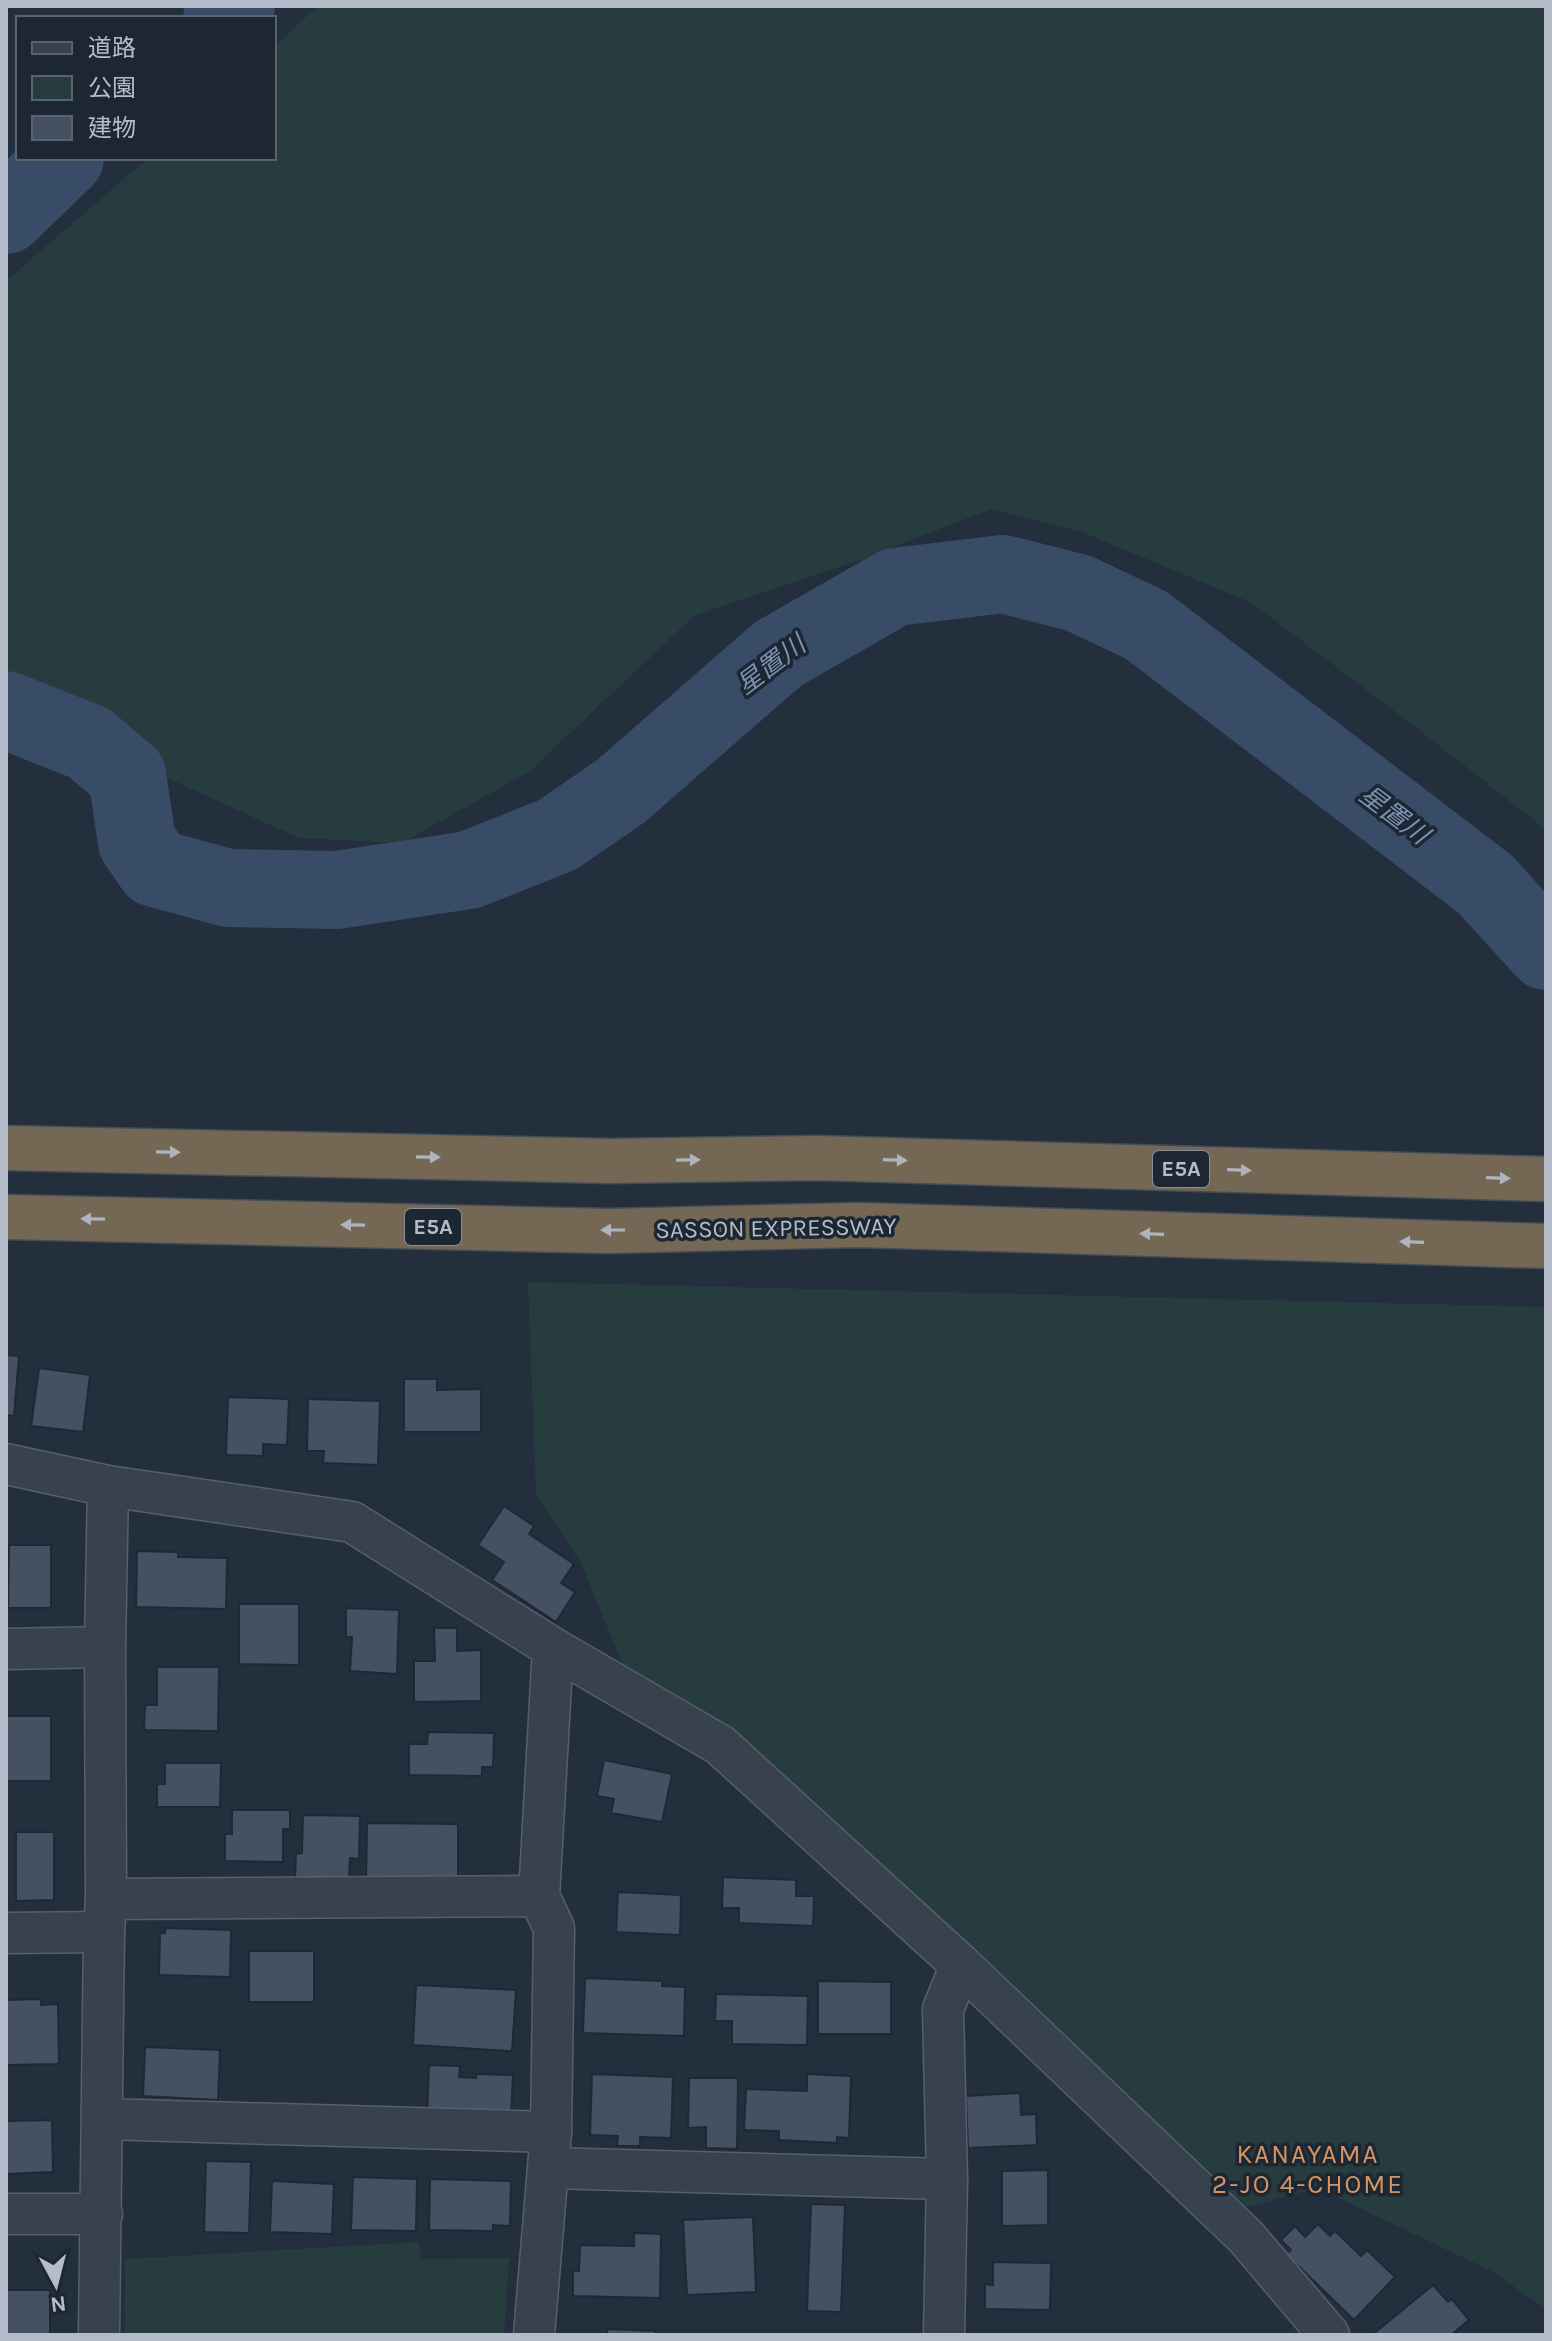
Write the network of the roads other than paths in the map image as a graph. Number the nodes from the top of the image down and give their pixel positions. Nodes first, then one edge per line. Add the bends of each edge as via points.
1 (6, 1148) edge
2 (1546, 1179) edge
3 (6, 1217) edge
4 (1546, 1246) edge
5 (6, 1464) edge
6 (108, 1486) junction
7 (105, 1647) junction
8 (553, 1648) junction
9 (6, 1649) edge
10 (539, 1896) junction
11 (105, 1916) junction
12 (6, 1933) edge
13 (961, 1965) junction
14 (103, 2119) junction
15 (550, 2150) junction
16 (947, 2179) junction
17 (6, 2214) edge
18 (102, 2214) junction
19 (99, 2335) edge
20 (534, 2335) edge
21 (944, 2335) edge
22 (1329, 2335) edge

1 -> 2 highway, E5A via 610,1161 817,1158
4 -> 3 highway, SASSON EXPRESSWAY / E5A via 859,1225 609,1231
5 - 6 street
6 - 7 street
6 - 8 street via 352,1522
7 - 9 street
7 - 11 street
8 - 10 street
8 - 13 street via 720,1745
10 - 11 street
10 - 15 street via 554,1928
11 - 12 street
11 - 14 street
13 - 16 street via 943,2009
13 - 22 street via 1246,2237
14 - 15 street
14 - 18 street
15 - 16 street
15 - 20 street
16 - 21 street
17 - 18 street
18 - 19 street

